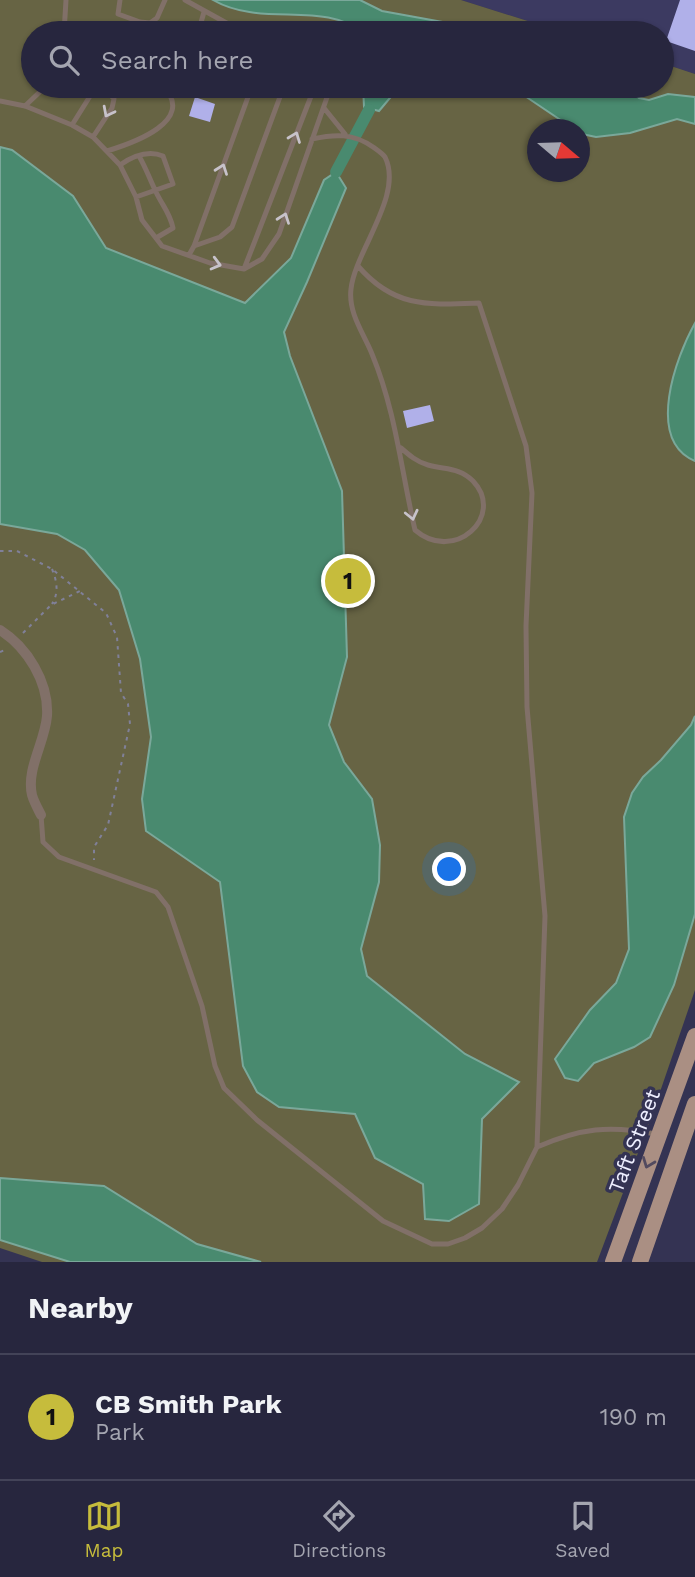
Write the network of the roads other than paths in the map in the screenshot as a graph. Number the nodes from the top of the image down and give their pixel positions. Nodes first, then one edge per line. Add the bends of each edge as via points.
1 (66, 0) edge
2 (120, 0) edge
3 (165, 0) edge
4 (185, 0) edge
5 (204, 12) junction
6 (65, 21) edge
7 (138, 21) edge
8 (153, 21) edge
9 (201, 21) edge
10 (222, 21) edge
11 (33, 98) edge
12 (89, 98) edge
13 (113, 98) edge
14 (170, 98) edge
15 (248, 98) edge
16 (280, 98) edge
17 (310, 98) edge
18 (327, 98) edge
19 (0, 101) edge
20 (25, 106) junction
21 (324, 108) junction
22 (72, 125) junction
23 (345, 134) junction
24 (93, 137) junction
25 (312, 139) junction
26 (107, 151) junction
27 (139, 156) junction
28 (120, 164) junction
29 (155, 191) junction
30 (136, 197) junction
31 (156, 238) junction
32 (194, 246) junction
33 (189, 255) junction
34 (358, 266) junction
35 (244, 270) junction
36 (401, 448) junction
37 (0, 630) edge
38 (41, 815) joint
39 (695, 1036) edge
40 (692, 1055) edge
41 (695, 1104) edge
42 (659, 1134) junction
43 (537, 1147) junction
44 (613, 1262) edge
45 (640, 1262) edge

1 - 6 lane
2 - 7 lane via 118,14
3 - 8 lane
4 - 5 lane
5 - 9 lane
5 - 10 lane
11 - 20 lane
22 -> 12 lane
13 -> 24 lane via 112,108
14 - 26 lane via 173,113 166,123 135,143
32 -> 15 lane
16 - 32 lane via 232,227 220,237
35 -> 17 lane
18 - 21 lane
19 - 20 lane
20 - 22 lane
21 - 23 lane
21 - 25 lane
22 - 24 lane
23 - 25 lane
23 - 34 lane via 384,156 389,174 386,196
24 - 26 lane
35 -> 25 lane via 262,259 279,234
26 - 28 lane
27 - 28 lane
27 - 29 lane
27 - 29 lane via 152,152 163,156 169,168 173,184
28 - 30 lane
29 - 30 lane
29 - 31 lane via 167,207 173,228
30 - 31 lane via 142,220
31 - 33 lane via 162,246
32 - 33 lane
33 -> 35 lane
34 - 36 lane via 351,299 388,397
34 - 43 lane via 374,285 405,300 479,303 526,446 532,493 527,707 545,916
36 -> 36 lane via 415,530 433,541 449,543 471,533 483,504 474,482 464,473 416,460
37 - 38 street via 15,639 30,658 45,694 47,716 32,794
38 - 43 lane via 43,842 59,857 156,892 168,907 224,1088 383,1221 432,1244 465,1238 502,1209
39 - 40 street, Taft Street
40 - 42 street, Taft Street
41 - 45 street, Taft Street
42 - 43 lane via 606,1127
42 -> 44 street, Taft Street

